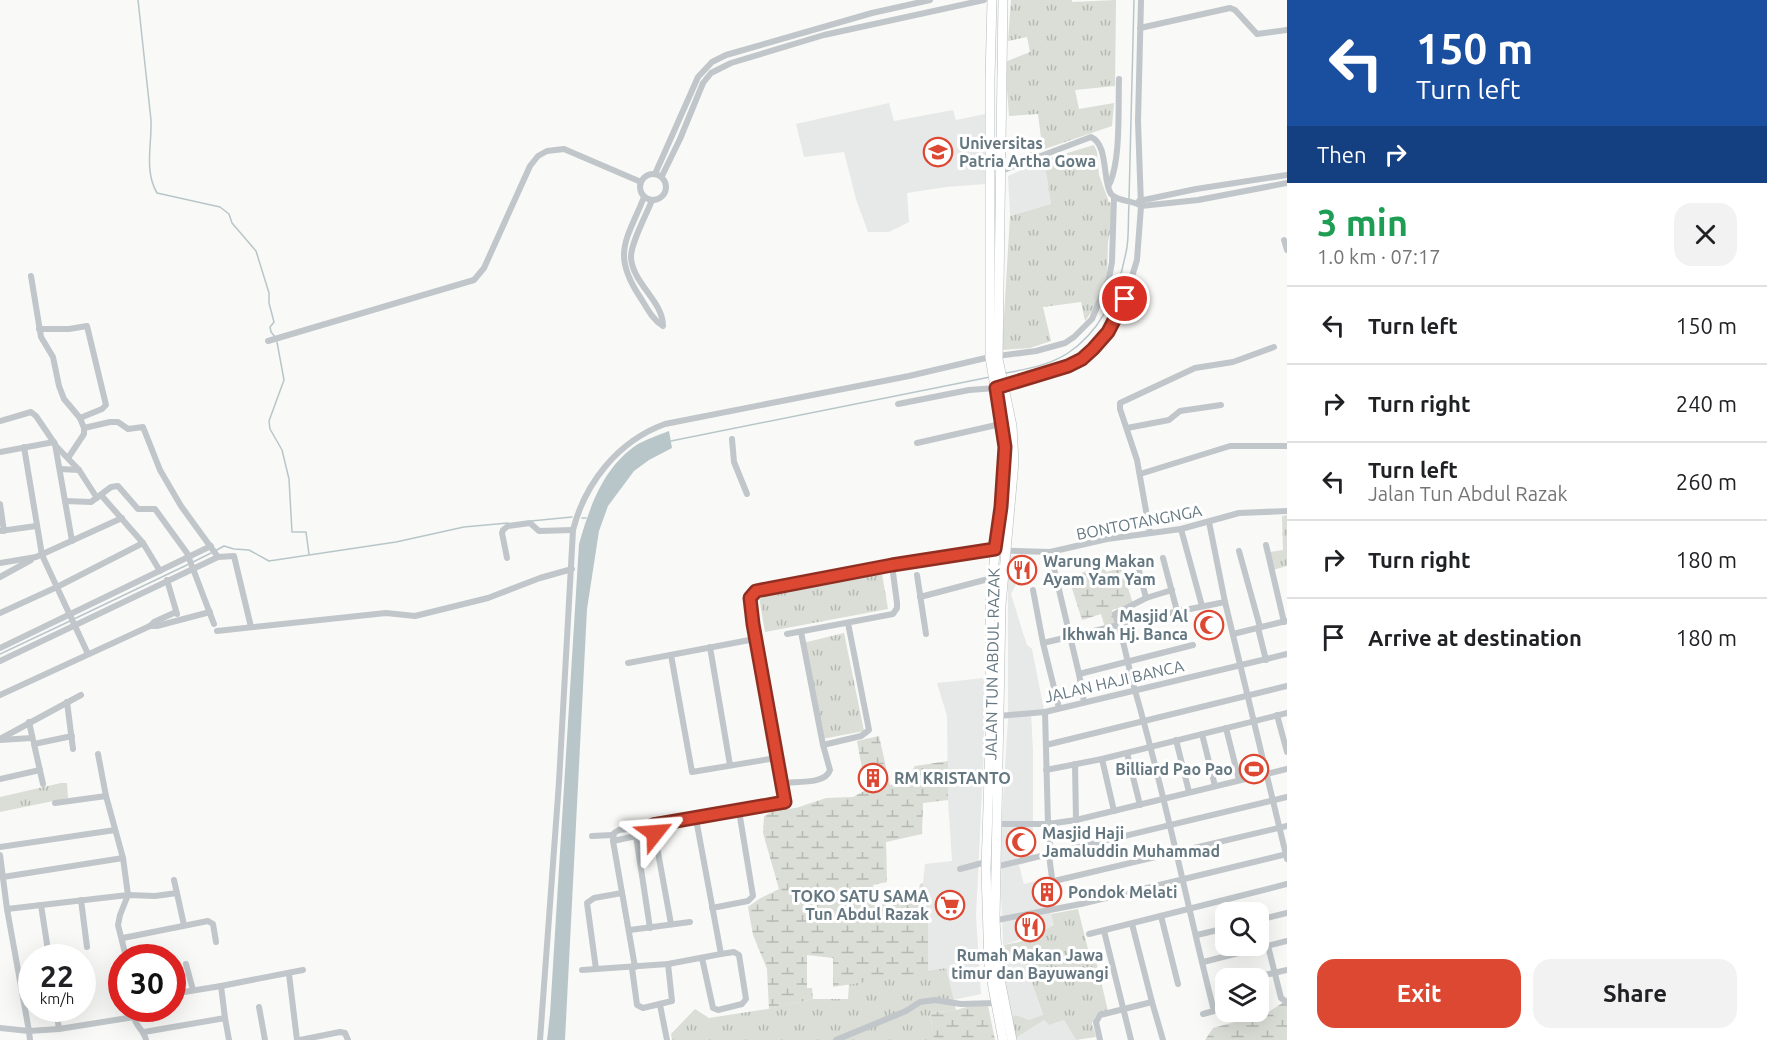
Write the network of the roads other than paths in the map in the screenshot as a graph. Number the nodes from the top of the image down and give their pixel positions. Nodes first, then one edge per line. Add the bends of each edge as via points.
1 (930, 0) edge
2 (984, 0) edge
3 (992, 0) edge
4 (1003, 0) edge
5 (1142, 0) edge
6 (1140, 28) junction
7 (1287, 30) edge
8 (1119, 79) dead end
9 (1001, 171) junction
10 (659, 175) junction
11 (1287, 175) edge
12 (641, 182) junction
13 (1287, 183) edge
14 (1108, 185) junction
15 (1196, 189) junction
16 (644, 197) junction
17 (1115, 197) junction
18 (652, 200) junction
19 (1198, 200) junction
20 (1138, 203) junction
21 (1284, 240) dead end
22 (1287, 250) edge
23 (31, 276) dead end
24 (39, 329) junction
25 (268, 341) dead end
26 (1274, 347) dead end
27 (994, 358) junction
28 (1000, 385) junction
29 (898, 404) dead end
30 (1221, 405) dead end
31 (105, 407) junction
32 (80, 418) junction
33 (0, 421) edge
34 (110, 422) junction
35 (1007, 423) junction
36 (84, 428) junction
37 (1127, 428) junction
38 (732, 439) dead end
39 (54, 443) junction
40 (917, 443) dead end
41 (1287, 446) edge
42 (24, 447) junction
43 (0, 452) edge
44 (68, 458) junction
45 (60, 469) junction
46 (79, 470) junction
47 (1140, 474) junction
48 (747, 494) dead end
49 (99, 497) junction
50 (65, 501) junction
51 (0, 504) edge
52 (1287, 511) edge
53 (122, 518) junction
54 (1209, 522) junction
55 (36, 526) junction
56 (1181, 529) junction
57 (573, 530) junction
58 (2, 531) edge
59 (1150, 533) junction
60 (72, 541) junction
61 (143, 543) junction
62 (1266, 545) dead end
63 (211, 546) junction
64 (1000, 549) junction
65 (1239, 551) dead end
66 (1050, 552) junction
67 (39, 556) junction
68 (189, 557) junction
69 (218, 557) junction
70 (507, 558) dead end
71 (1163, 558) dead end
72 (0, 563) edge
73 (892, 565) junction
74 (1138, 567) dead end
75 (194, 568) junction
76 (572, 569) junction
77 (160, 571) junction
78 (917, 575) dead end
79 (0, 577) edge
80 (992, 578) junction
81 (166, 580) junction
82 (158, 584) junction
83 (57, 587) junction
84 (1033, 590) dead end
85 (1172, 590) junction
86 (920, 597) junction
87 (1146, 598) junction
88 (171, 599) junction
89 (1225, 602) junction
90 (1202, 606) junction
91 (1177, 611) junction
92 (176, 612) junction
93 (210, 612) junction
94 (0, 613) edge
95 (69, 614) junction
96 (1160, 615) dead end
97 (1136, 618) dead end
98 (180, 620) junction
99 (1285, 622) edge
100 (848, 623) junction
101 (74, 624) junction
102 (1119, 625) junction
103 (150, 626) junction
104 (251, 627) junction
105 (1259, 628) junction
106 (801, 632) junction
107 (787, 634) dead end
108 (926, 634) dead end
109 (1233, 634) junction
110 (1071, 637) junction
111 (755, 639) junction
112 (1043, 643) junction
113 (1193, 645) dead end
114 (710, 647) junction
115 (0, 648) edge
116 (88, 654) junction
117 (1287, 654) edge
118 (671, 655) junction
119 (1266, 660) junction
120 (0, 661) edge
121 (1129, 662) junction
122 (628, 663) dead end
123 (1241, 666) junction
124 (1079, 674) junction
125 (1287, 686) edge
126 (1135, 690) junction
127 (0, 695) edge
128 (81, 695) dead end
129 (1247, 696) junction
130 (67, 702) junction
131 (1084, 702) junction
132 (1059, 708) junction
133 (1044, 712) junction
134 (1287, 712) edge
135 (1277, 715) junction
136 (995, 716) junction
137 (1253, 721) junction
138 (29, 722) junction
139 (1144, 723) junction
140 (1226, 728) junction
141 (1202, 734) junction
142 (72, 736) junction
143 (0, 740) edge
144 (1176, 740) junction
145 (33, 741) junction
146 (823, 745) junction
147 (1046, 745) junction
148 (1152, 747) junction
149 (73, 749) dead end
150 (1287, 752) edge
151 (1127, 753) junction
152 (98, 754) dead end
153 (776, 758) junction
154 (1102, 759) junction
155 (1075, 764) junction
156 (730, 765) junction
157 (1287, 769) edge
158 (40, 770) junction
159 (1046, 770) junction
160 (692, 772) junction
161 (684, 773) dead end
162 (1266, 774) junction
163 (0, 779) edge
164 (1239, 780) junction
165 (782, 783) junction
166 (43, 784) dead end
167 (1215, 786) junction
168 (1189, 792) junction
169 (106, 796) junction
170 (1287, 797) edge
171 (1165, 799) junction
172 (1272, 800) junction
173 (55, 803) dead end
174 (1140, 805) junction
175 (740, 811) junction
176 (1114, 812) junction
177 (696, 819) junction
178 (1076, 820) junction
179 (996, 824) junction
180 (1049, 824) junction
181 (1171, 825) junction
182 (1287, 826) edge
183 (1279, 828) junction
184 (654, 829) junction
185 (115, 830) junction
186 (592, 836) dead end
187 (636, 836) junction
188 (613, 838) junction
189 (0, 847) edge
190 (1177, 852) junction
191 (1050, 853) junction
192 (0, 855) edge
193 (1287, 856) edge
194 (123, 858) junction
195 (991, 864) junction
196 (960, 869) dead end
197 (3, 877) junction
198 (174, 879) dead end
199 (1184, 881) junction
200 (1287, 884) edge
201 (622, 893) junction
202 (177, 894) junction
203 (128, 895) junction
204 (81, 900) junction
205 (41, 905) junction
206 (712, 908) junction
207 (1190, 908) junction
208 (7, 909) junction
209 (1287, 913) edge
210 (1161, 916) junction
211 (1269, 917) edge
212 (991, 921) junction
213 (690, 922) dead end
214 (671, 924) junction
215 (1132, 924) junction
216 (184, 925) junction
217 (650, 928) junction
218 (630, 930) junction
219 (1104, 931) junction
220 (1215, 931) edge
221 (1089, 934) dead end
222 (1197, 935) junction
223 (123, 938) junction
224 (1287, 941) edge
225 (216, 942) dead end
226 (46, 944) edge
227 (87, 944) edge
228 (124, 944) edge
229 (1269, 946) edge
230 (1269, 950) edge
231 (721, 954) junction
232 (1227, 956) edge
233 (702, 958) junction
234 (1203, 962) junction
235 (186, 964) dead end
236 (668, 964) junction
237 (633, 967) junction
238 (596, 969) junction
239 (303, 970) dead end
240 (582, 970) dead end
241 (1287, 970) edge
242 (1274, 972) junction
243 (1269, 973) edge
244 (289, 974) junction
245 (1178, 984) dead end
246 (221, 986) junction
247 (193, 990) junction
248 (186, 991) edge
249 (1152, 1002) junction
250 (1287, 1002) edge
251 (996, 1003) junction
252 (660, 1005) junction
253 (259, 1007) dead end
254 (1122, 1009) junction
255 (1203, 1014) dead end
256 (225, 1018) junction
257 (108, 1021) edge
258 (58, 1022) edge
259 (136, 1022) edge
260 (0, 1028) edge
261 (59, 1029) junction
262 (29, 1031) junction
263 (144, 1032) junction
264 (30, 1040) edge
265 (146, 1040) edge
266 (229, 1040) edge
267 (265, 1040) edge
268 (298, 1040) edge
269 (348, 1040) edge
270 (540, 1040) edge
271 (667, 1040) edge
272 (836, 1040) edge
273 (1003, 1040) edge
274 (1012, 1040) edge
275 (1100, 1040) edge
276 (1131, 1040) edge
277 (1163, 1040) edge

1 - 10 street via 872,13 712,62 698,77
2 - 10 street via 824,35 718,69 703,82 680,139
3 - 27 main road
4 - 9 main road
5 - 6 street
6 - 7 street via 1230,8 1257,33
6 - 20 street
8 - 14 street via 1114,172
9 - 14 street via 1091,138 1099,144
9 - 27 main road
10 - 12 street via 645,176
10 - 18 street via 666,183 666,192
11 - 15 street
12 - 16 street
12 - 25 street via 564,149 547,151 530,166 484,268 474,280
13 - 19 street
14 - 17 street
15 - 19 street
15 - 20 street
16 - 18 street
16 - 18 street via 625,239 623,255 633,286 654,320 663,326 663,318 631,258
17 - 20 street
17 - 27 street via 1109,278 1092,319 1065,343
19 - 20 street
20 - 28 street via 1136,268 1108,332 1076,363
21 - 22 street
23 - 24 street
24 - 31 street via 87,326
24 - 32 street via 53,357 61,394
26 - 37 street via 1233,362 1195,369 1122,402 1120,409
27 - 28 main road, JALAN TUN ABDUL RAZAK
27 - 57 street via 656,428 626,444 606,465 581,505
28 - 29 street
28 - 35 main road, JALAN TUN ABDUL RAZAK
30 - 37 street via 1180,411 1169,420
31 - 32 street
31 - 34 street
32 - 36 street
33 - 39 street via 31,412
34 - 36 street
34 - 63 street via 128,429 143,427 160,470
35 - 40 street
35 - 64 main road, JALAN TUN ABDUL RAZAK via 1014,462
36 - 44 street
37 - 47 street
38 - 48 street via 734,462
39 - 42 street
39 - 44 street
39 - 45 street
41 - 47 street via 1230,446
42 - 43 street
42 - 55 street
44 - 46 street
45 - 46 street
45 - 50 street
46 - 49 street
47 - 59 street
49 - 50 street via 88,502
49 - 53 street
49 - 68 street via 118,486 138,509 153,508
50 - 60 street
51 - 58 street
52 - 54 street, BONTOTANGNGA via 1239,513
53 - 60 street
53 - 61 street
54 - 56 street, BONTOTANGNGA
54 - 89 street
55 - 58 street
55 - 67 street
56 - 59 street, BONTOTANGNGA
56 - 90 street
57 - 70 street via 539,531 530,523 508,526 502,533
57 - 76 street
59 - 66 street, BONTOTANGNGA
60 - 67 street
61 - 77 street
61 - 83 street
62 - 99 street
63 - 68 street
63 - 69 street
64 - 66 street, BONTOTANGNGA
64 - 73 street, BONTOTANGNGA
64 - 80 main road, JALAN TUN ABDUL RAZAK
64 - 136 main road, JALAN TUN ABDUL RAZAK
65 - 105 street
66 - 110 street
67 - 72 street
67 - 79 street
67 - 83 street
68 - 75 street
68 - 77 street
69 - 75 street
69 - 104 street via 234,556
71 - 85 street
73 - 100 street via 895,611
73 - 111 street, BONTOTANGNGA via 756,591 750,598
74 - 87 street
75 - 81 street
75 - 93 street
76 - 104 street via 488,598 415,616 386,613
76 - 270 street
77 - 95 street
78 - 86 street
80 - 86 street
80 - 136 main road, JALAN TUN ABDUL RAZAK
81 - 82 street
81 - 88 street
82 - 88 street
82 - 101 street
83 - 94 street
83 - 95 street
84 - 112 street
85 - 87 street
85 - 91 street
86 - 108 street
87 - 102 street via 1115,613
88 - 92 street
89 - 90 street
89 - 109 street
90 - 91 street
91 - 96 street
92 - 98 street
92 - 103 street
93 - 98 street
93 - 104 street via 216,628
95 - 101 street
95 - 115 street
97 - 102 street
98 - 103 street
99 - 105 street
100 - 106 street
100 - 146 street via 870,729 861,736
101 - 116 street
101 - 120 street
102 - 110 street
102 - 121 street
103 - 116 street
105 - 109 street
105 - 119 street
106 - 107 street
106 - 146 street
109 - 123 street
110 - 112 street
110 - 124 street
111 - 114 street
111 - 153 street, BONTOTANGNGA
112 - 132 street
113 - 121 street
114 - 118 street
114 - 156 street
116 - 127 street
117 - 119 street, JALAN HAJI BANCA
118 - 122 street
118 - 160 street
119 - 123 street, JALAN HAJI BANCA
121 - 124 street
121 - 126 street
123 - 126 street, JALAN HAJI BANCA
123 - 129 street
124 - 131 street
125 - 129 street
126 - 131 street, JALAN HAJI BANCA
126 - 139 street
128 - 130 street
129 - 137 street
129 - 139 street
130 - 138 street
130 - 142 street
131 - 132 street, JALAN HAJI BANCA
132 - 133 street, JALAN HAJI BANCA
133 - 136 street, JALAN HAJI BANCA
133 - 147 street
134 - 135 street
135 - 137 street
135 - 150 street
136 - 179 main road, JALAN TUN ABDUL RAZAK
136 - 195 main road, JALAN TUN ABDUL RAZAK
137 - 140 street
137 - 162 street
138 - 143 street
138 - 145 street
139 - 147 street
139 - 148 street
140 - 141 street
140 - 164 street
141 - 144 street
141 - 167 street
142 - 145 street
142 - 149 street
143 - 145 street
144 - 148 street
144 - 168 street
145 - 158 street
146 - 165 street via 830,770 826,777 819,781
147 - 159 street
148 - 151 street
148 - 171 street
151 - 154 street
151 - 174 street
152 - 169 street
153 - 156 street
153 - 165 street, BONTOTANGNGA
154 - 155 street
154 - 176 street
155 - 159 street
155 - 178 street
156 - 160 street
157 - 162 street
158 - 163 street
158 - 166 street
159 - 180 street
160 - 161 street
162 - 164 street
162 - 172 street
164 - 167 street
165 - 175 street via 785,802
167 - 168 street
168 - 171 street
169 - 173 street
169 - 185 street
170 - 172 street
171 - 174 street
171 - 181 street
172 - 181 street
172 - 183 street
174 - 176 street
175 - 177 street
175 - 206 street via 753,896 748,901
176 - 178 street
177 - 184 street
177 - 206 street
178 - 180 street
179 - 180 street
179 - 195 main road, JALAN TUN ABDUL RAZAK
180 - 191 street
181 - 190 street
181 - 191 street
182 - 183 street
183 - 190 street
183 - 193 street
184 - 187 street
184 - 188 street via 619,830
184 - 214 street
185 - 189 street
185 - 194 street
186 - 188 street
187 - 188 street
187 - 217 street
188 - 201 street
190 - 191 street via 1054,882
190 - 199 street
191 - 195 street
192 - 197 street
193 - 199 street
194 - 197 street
194 - 203 street
195 - 196 street
195 - 212 main road, JALAN TUN ABDUL RAZAK
197 - 208 street
198 - 202 street
199 - 207 street
199 - 212 street
200 - 207 street
201 - 218 street
201 - 238 street via 587,903
202 - 203 street
202 - 216 street
203 - 204 street
203 - 223 street via 118,925
204 - 205 street
204 - 227 street
205 - 208 street
205 - 226 street
206 - 231 street
207 - 210 street
207 - 222 street
208 - 262 street
209 - 211 street
210 - 215 street
210 - 245 street
212 - 251 main road, JALAN TUN ABDUL RAZAK via 989,966
212 - 274 main road, JALAN TUN ABDUL RAZAK
213 - 214 street
214 - 217 street
215 - 219 street
215 - 249 street
216 - 223 street
216 - 225 street via 210,922
217 - 218 street
218 - 237 street
219 - 221 street
219 - 254 street
220 - 222 street
222 - 234 street
223 - 228 street
224 - 229 street
230 - 242 street
231 - 233 street
231 - 233 street via 734,952 739,956 746,999 742,1005 713,1008
232 - 234 street
233 - 236 street
234 - 255 street via 1214,1011
235 - 247 street
236 - 237 street
236 - 252 street via 673,998
237 - 238 street
237 - 252 street via 638,1007
238 - 240 street
239 - 244 street
241 - 242 street
242 - 243 street
242 - 250 street via 1281,998
244 - 246 street
244 - 268 street
246 - 247 street
246 - 256 street
247 - 248 street
249 - 254 street
249 - 277 street
251 - 272 street via 920,1002
251 - 273 main road, JALAN TUN ABDUL RAZAK
252 - 271 street
253 - 267 street
254 - 275 street via 1097,1017
254 - 276 street
256 - 263 street
256 - 266 street
257 - 261 street
258 - 261 street
259 - 263 street
260 - 262 street
261 - 262 street
262 - 264 street
263 - 265 street
268 - 269 street via 340,1032

